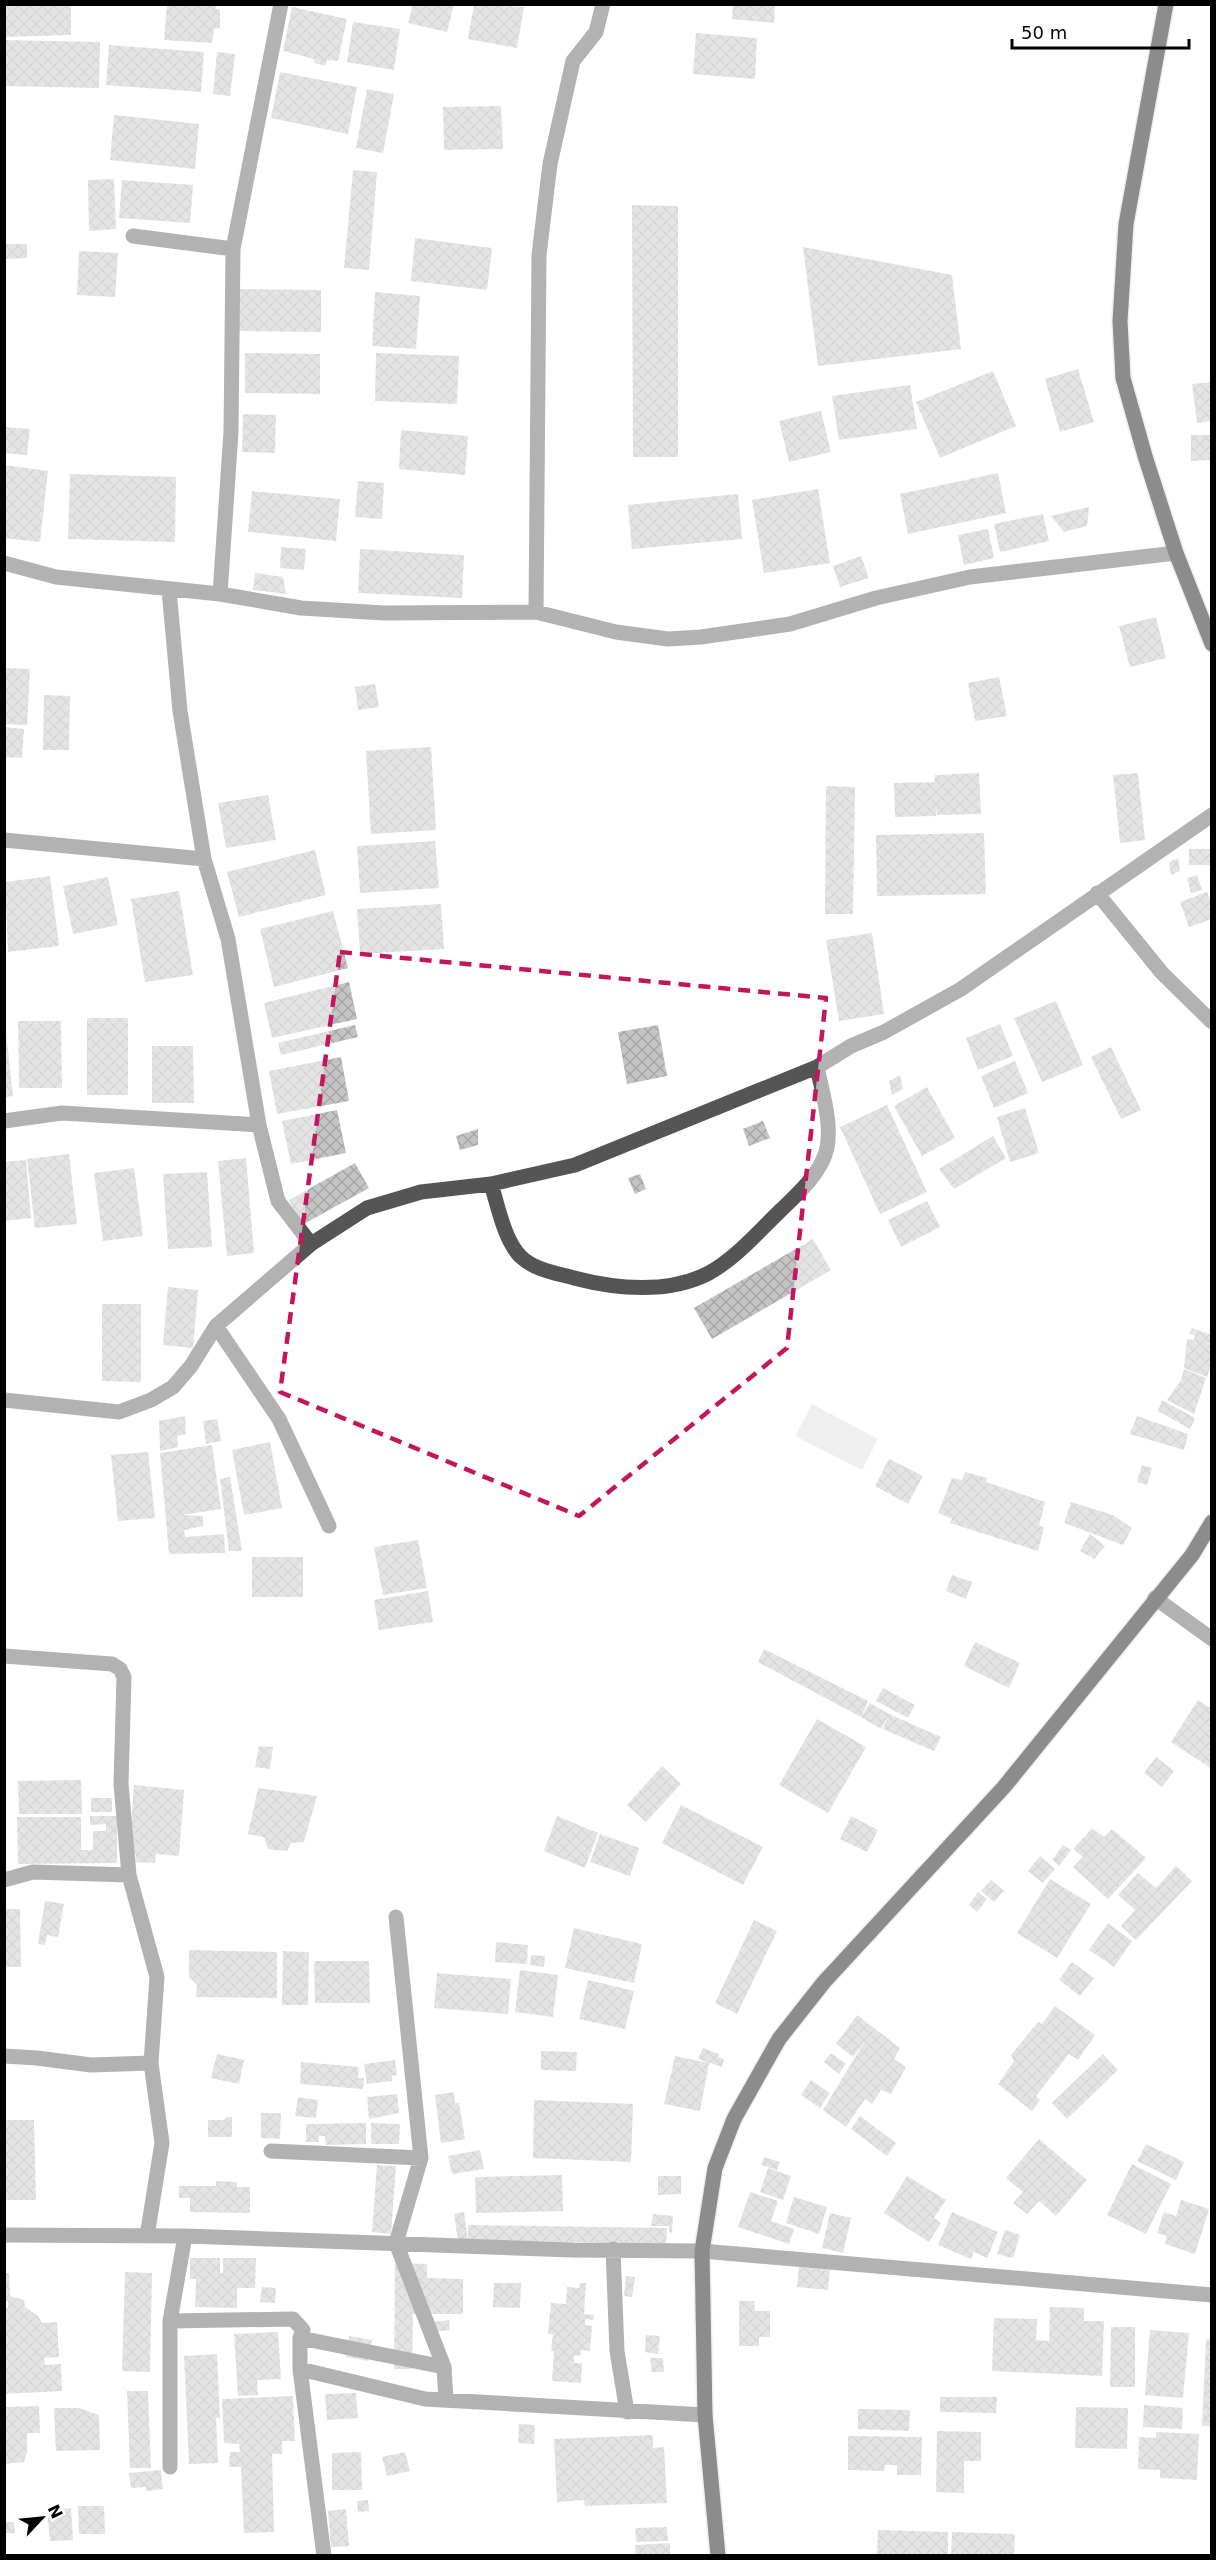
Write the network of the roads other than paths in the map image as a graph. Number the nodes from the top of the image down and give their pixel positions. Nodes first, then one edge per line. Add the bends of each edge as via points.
1 (281, 4) edge
2 (603, 4) edge
3 (1166, 4) edge
4 (133, 236) dead end
5 (233, 249) junction
6 (1176, 553) junction
7 (4, 563) edge
8 (170, 590) junction
9 (220, 594) junction
10 (536, 612) junction
11 (1212, 644) edge
12 (1212, 815) edge
13 (4, 840) edge
14 (204, 858) junction
15 (1097, 893) junction
16 (1212, 1022) edge
17 (817, 1067) junction
18 (4, 1120) edge
19 (259, 1125) junction
20 (491, 1184) junction
21 (311, 1244) junction
22 (216, 1326) junction
23 (4, 1401) edge
24 (1212, 1522) edge
25 (328, 1527) dead end
26 (1155, 1598) junction
27 (1211, 1637) edge
28 (4, 1656) edge
29 (129, 1875) junction
30 (4, 1880) edge
31 (396, 1917) dead end
32 (4, 2056) edge
33 (151, 2063) junction
34 (271, 2151) dead end
35 (421, 2157) junction
36 (4, 2235) edge
37 (147, 2236) junction
38 (185, 2236) junction
39 (396, 2243) junction
40 (613, 2249) junction
41 (702, 2251) junction
42 (1212, 2295) edge
43 (170, 2321) junction
44 (300, 2338) junction
45 (444, 2367) junction
46 (300, 2369) junction
47 (446, 2400) junction
48 (627, 2412) junction
49 (705, 2415) junction
50 (170, 2467) dead end
51 (324, 2556) edge
52 (718, 2556) edge

1 - 5 street
2 - 10 street via 596,32 573,61 550,164 539,255
3 - 6 main road via 1126,224 1120,321 1123,378
4 - 5 street
5 - 9 street via 231,432
6 - 10 street via 970,578 876,598 790,624 701,637 668,639 616,632
6 - 11 main road
7 - 8 street via 56,577
8 - 9 street
8 - 14 street via 180,711
9 - 10 street via 301,608 348,611
12 - 15 street
13 - 14 street
14 - 19 street via 228,939
15 - 16 street via 1162,973
15 - 17 street via 961,989
17 - 20 street via 576,1165
17 - 20 street via 828,1126 827,1149 816,1173 743,1246 707,1274 643,1287 604,1286 535,1267 519,1255 510,1239
18 - 19 street via 62,1113
19 - 21 street via 278,1201
20 - 21 street via 421,1192 367,1208
21 - 22 street
22 - 23 street via 173,1387 134,1407 119,1412
22 - 25 street via 279,1419
24 - 26 main road
26 - 27 street
26 - 41 main road via 1004,1787 824,1982 779,2039 734,2119 715,2168
28 - 29 street via 112,1664 120,1669 124,1677 121,1784
29 - 30 street via 33,1872
29 - 33 street via 157,1977
31 - 35 street
32 - 33 street via 91,2065
33 - 37 street via 162,2143
34 - 35 street
35 - 39 street
36 - 37 street
37 - 38 street
38 - 39 street
38 - 43 street
39 - 40 street
39 - 45 street
40 - 41 street
40 - 48 street via 617,2351
41 - 42 street
41 - 49 main road
43 - 44 street via 293,2319 303,2330
43 - 50 street
44 - 45 street
44 - 46 street
45 - 47 street
46 - 47 street via 425,2399
46 - 51 street
47 - 48 street
48 - 49 street
49 - 52 main road

